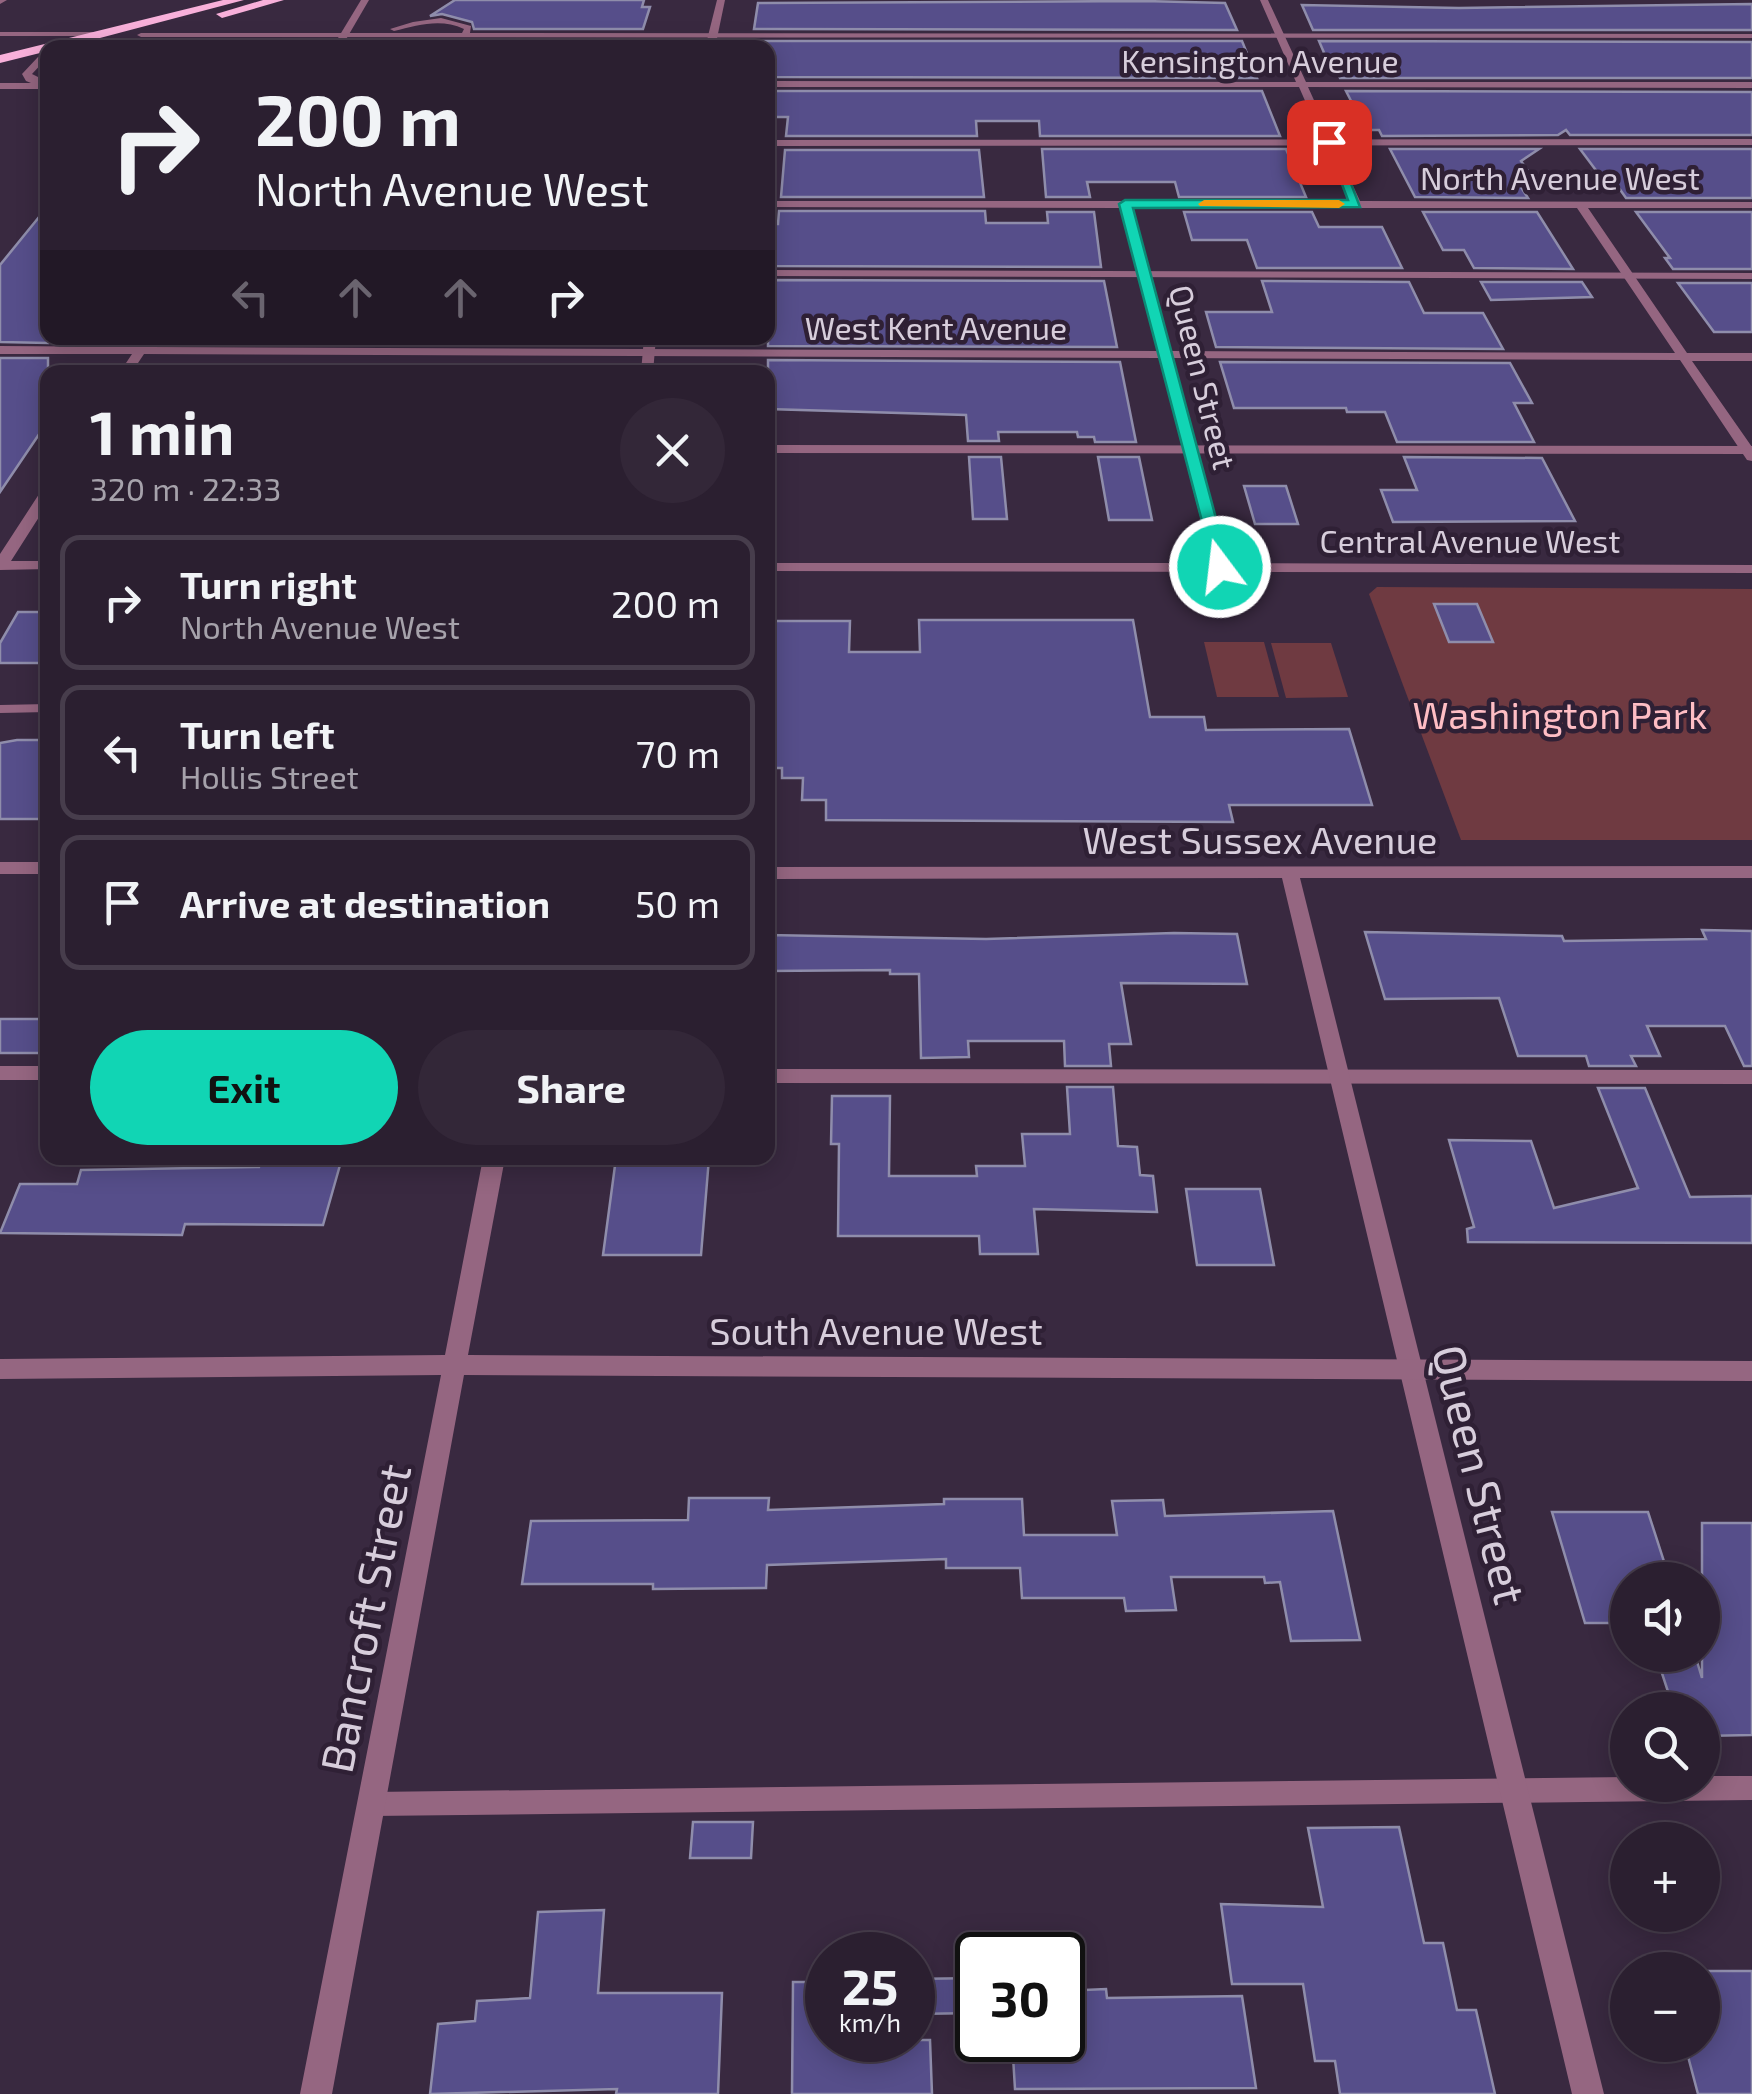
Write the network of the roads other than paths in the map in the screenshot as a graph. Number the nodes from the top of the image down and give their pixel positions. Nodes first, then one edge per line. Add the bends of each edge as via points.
1 (238, 0) edge
2 (720, 0) edge
3 (1264, 0) edge
4 (272, 1) edge
5 (212, 3) edge
6 (360, 3) edge
7 (394, 29) dead end
8 (0, 34) edge
9 (100, 34) junction
10 (345, 34) junction
11 (466, 34) junction
12 (141, 35) junction
13 (712, 35) junction
14 (1280, 36) junction
15 (1752, 36) edge
16 (77, 40) edge
17 (121, 40) edge
18 (341, 40) edge
19 (711, 40) edge
20 (40, 50) edge
21 (0, 60) edge
22 (40, 60) edge
23 (40, 63) edge
24 (0, 70) edge
25 (40, 83) edge
26 (775, 84) edge
27 (1300, 84) junction
28 (1752, 85) edge
29 (0, 86) edge
30 (40, 86) edge
31 (1329, 142) junction
32 (1752, 142) edge
33 (775, 143) edge
34 (775, 204) edge
35 (1125, 204) junction
36 (1356, 204) junction
37 (1580, 204) junction
38 (1752, 204) edge
39 (775, 274) edge
40 (1145, 274) junction
41 (1626, 276) junction
42 (1752, 276) edge
43 (145, 345) edge
44 (649, 345) edge
45 (0, 350) edge
46 (141, 350) junction
47 (1163, 356) junction
48 (1682, 356) junction
49 (1752, 357) edge
50 (131, 365) edge
51 (775, 449) edge
52 (1188, 450) junction
53 (1750, 452) edge
54 (40, 504) edge
55 (40, 565) edge
56 (0, 566) edge
57 (775, 567) edge
58 (1220, 567) junction
59 (1752, 569) edge
60 (40, 708) edge
61 (0, 709) edge
62 (0, 868) edge
63 (40, 868) edge
64 (1752, 872) edge
65 (775, 873) edge
66 (1290, 874) junction
67 (0, 1073) edge
68 (40, 1073) edge
69 (775, 1076) edge
70 (1752, 1077) edge
71 (1340, 1079) junction
72 (493, 1165) edge
73 (456, 1365) junction
74 (0, 1369) edge
75 (1412, 1370) junction
76 (1752, 1370) edge
77 (1752, 1788) edge
78 (1514, 1790) junction
79 (372, 1804) junction
80 (316, 2094) edge
81 (1588, 2094) edge

1 - 5 highway
2 - 13 street
3 - 14 street
4 - 12 highway
5 - 9 highway
6 - 10 street
7 - 11 lane via 436,20 464,24
8 - 9 lane
9 - 16 highway
10 - 11 lane
10 - 12 lane
10 - 18 street
11 - 13 lane
12 - 17 highway
13 - 14 lane
13 - 19 street
14 - 15 lane
14 - 27 street
20 - 21 highway
22 - 24 highway
23 - 25 street via 27,74
26 - 27 street, Kensington Avenue
27 - 28 street, Kensington Avenue
27 - 31 street
29 - 30 street
31 - 32 lane
31 - 33 lane
31 - 36 street
34 - 35 street, North Avenue West
35 - 36 street, North Avenue West
35 - 40 street, Queen Street
36 - 37 street, North Avenue West
37 - 38 street, North Avenue West
37 - 41 street
39 - 40 lane
40 - 41 lane
40 - 47 street, Queen Street
41 - 42 lane
41 - 48 street
43 - 46 street
44 - 46 street, West Kent Avenue
44 - 47 street, West Kent Avenue
45 - 46 street, West Kent Avenue
46 - 50 street
47 - 48 street, West Kent Avenue
47 - 52 street, Queen Street
48 - 49 street, West Kent Avenue
48 - 53 street
51 - 52 lane
52 - 53 lane
52 - 58 street, Queen Street
54 - 56 street
55 - 56 street
57 - 58 street, Central Avenue West
58 - 59 street, Central Avenue West
60 - 61 lane
62 - 63 street
64 - 66 street, West Sussex Avenue
65 - 66 street, West Sussex Avenue
66 - 71 street, Queen Street
67 - 68 lane
69 - 71 lane
70 - 71 lane
71 - 75 street, Queen Street
72 - 73 street, Bancroft Street
73 - 74 street, South Avenue West
73 - 75 street, South Avenue West
73 - 79 street, Bancroft Street
75 - 76 street, South Avenue West
75 - 78 street, Queen Street
77 - 78 lane
78 - 79 lane
78 - 81 street, Queen Street
79 - 80 street, Bancroft Street

